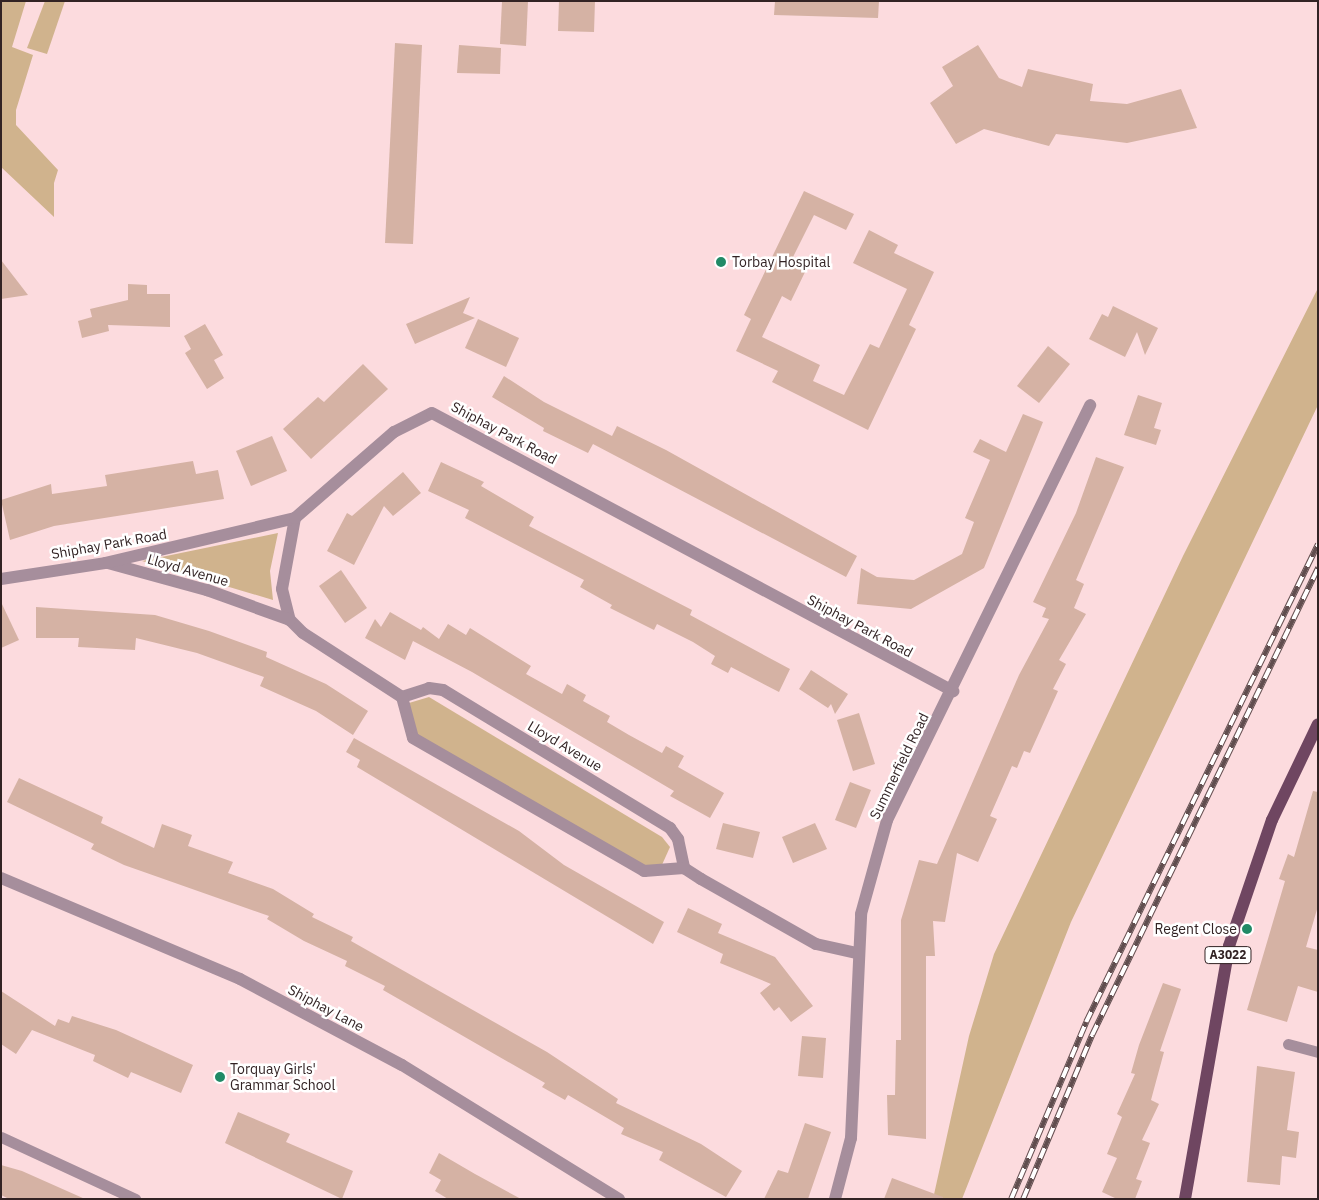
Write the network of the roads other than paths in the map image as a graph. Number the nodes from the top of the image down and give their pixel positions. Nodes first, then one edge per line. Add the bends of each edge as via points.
1 (1090, 405) dead end
2 (295, 518) junction
3 (105, 562) junction
4 (1, 579) edge
5 (290, 620) junction
6 (953, 691) junction
7 (402, 697) junction
8 (1318, 724) edge
9 (684, 868) junction
10 (1, 878) edge
11 (857, 953) junction
12 (1288, 1044) dead end
13 (1318, 1052) edge
14 (1, 1137) edge
15 (135, 1199) edge
16 (619, 1199) edge
17 (835, 1199) edge
18 (1185, 1199) edge

1 - 6 street, Summerfield Road
2 - 3 street, Shiphay Park Road
2 - 5 street via 282,589
2 - 6 street, Shiphay Park Road via 394,432 432,413
3 - 4 street, Shiphay Park Road
3 - 5 street, Lloyd Avenue via 207,590
5 - 7 street, Lloyd Avenue
6 - 11 street, Summerfield Road via 887,820 861,914
7 - 9 street via 413,738 644,871
7 - 9 street, Lloyd Avenue via 429,688 451,695 670,828 678,839
8 - 18 main road, A3022 via 1272,820 1229,946
9 - 11 street via 816,944
10 - 16 street, Shiphay Lane via 240,979 402,1065
11 - 17 street, Summerfield Road via 851,1138
12 - 13 lane
14 - 15 lane

